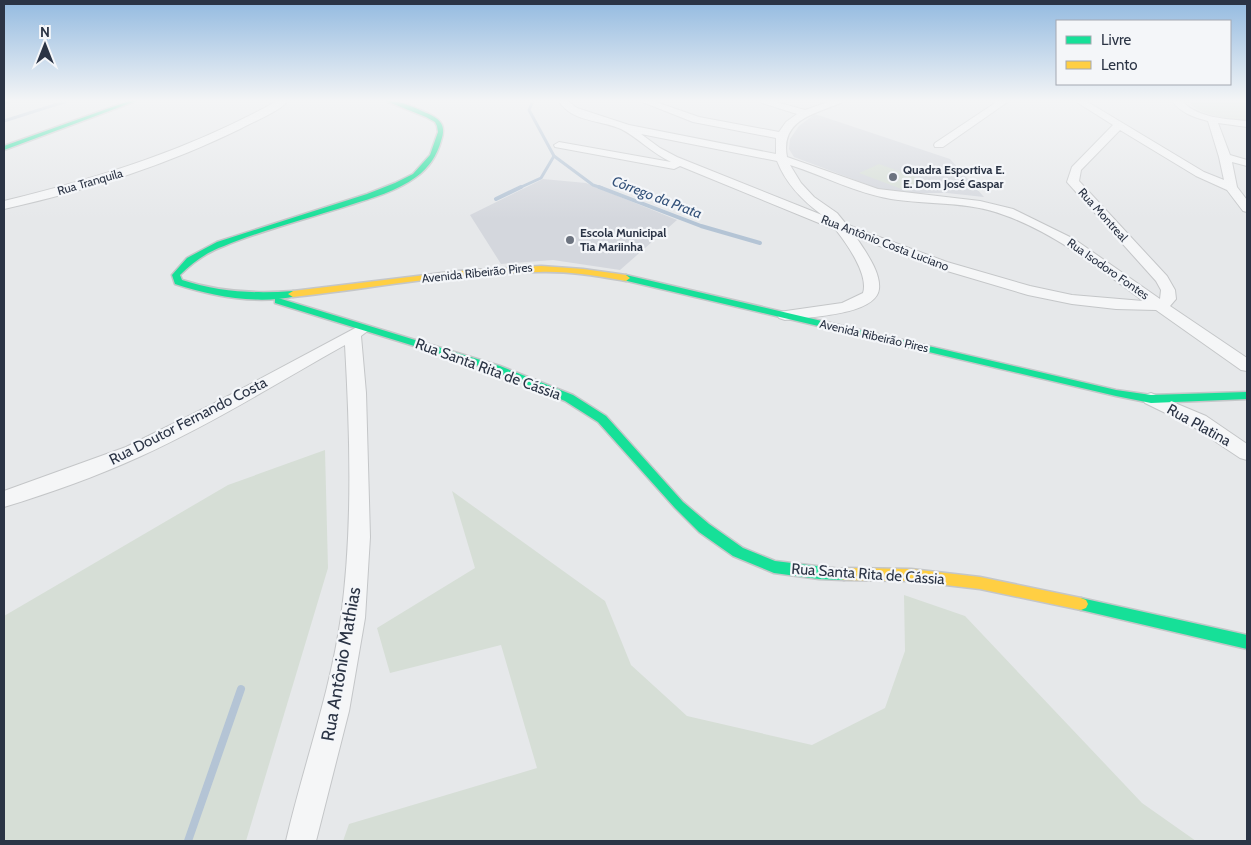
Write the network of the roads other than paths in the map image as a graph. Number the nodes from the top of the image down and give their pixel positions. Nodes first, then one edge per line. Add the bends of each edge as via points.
1 (24, 140) edge
2 (203, 140) edge
3 (438, 140) edge
4 (643, 140) edge
5 (689, 140) edge
6 (781, 140) edge
7 (946, 140) edge
8 (1105, 140) edge
9 (1145, 140) edge
10 (1219, 140) edge
11 (559, 145) dead end
12 (939, 145) dead end
13 (4, 148) edge
14 (1224, 157) junction
15 (782, 159) junction
16 (1247, 163) edge
17 (697, 170) junction
18 (1231, 187) junction
19 (1247, 208) edge
20 (6, 211) edge
21 (840, 227) junction
22 (263, 296) junction
23 (1161, 306) junction
24 (785, 315) junction
25 (360, 331) junction
26 (1247, 366) edge
27 (1247, 396) edge
28 (1151, 399) junction
29 (1247, 453) edge
30 (4, 499) edge
31 (1247, 642) edge
32 (301, 841) edge

1 - 13 street
2 - 20 street, Rua Tranquila via 151,164 41,196
3 - 22 street, Avenida Ribeirão Pires via 426,166 398,185 220,244 194,256 176,275 178,282 191,288
4 - 17 street, Rua Antônio Costa Luciano
5 - 15 street
6 - 15 street
7 - 12 street
8 - 23 street, Rua Montreal via 1076,169 1073,182 1162,278 1168,299
9 - 18 street via 1200,174
10 - 14 street
11 - 17 street
14 - 16 street
14 - 18 street
15 - 21 street via 798,187 830,214
15 - 23 street, Rua Isodoro Fontes via 888,195 969,202 1008,212 1092,256
17 - 21 street, Rua Antônio Costa Luciano
18 - 19 street
21 - 23 street, Rua Antônio Costa Luciano via 940,266 988,280 1089,301
21 - 24 street via 869,272 873,287 870,294 865,300 853,304
22 - 24 street, Avenida Ribeirão Pires via 506,268 540,267 599,272
22 - 25 street, Rua Santa Rita de Cássia
23 - 26 street, Rua Isodoro Fontes
24 - 28 street, Avenida Ribeirão Pires
25 - 30 street, Rua Doutor Fernando Costa via 132,452
25 - 31 street, Rua Santa Rita de Cássia via 496,368 569,398 602,419 679,506 704,528 738,552 774,567 819,573 911,574 980,583
25 - 32 street, Rua Antônio Mathias via 357,393 359,538 353,618 335,711
27 - 28 street, Avenida Ribeirão Pires
28 - 29 street, Rua Platina via 1199,421

